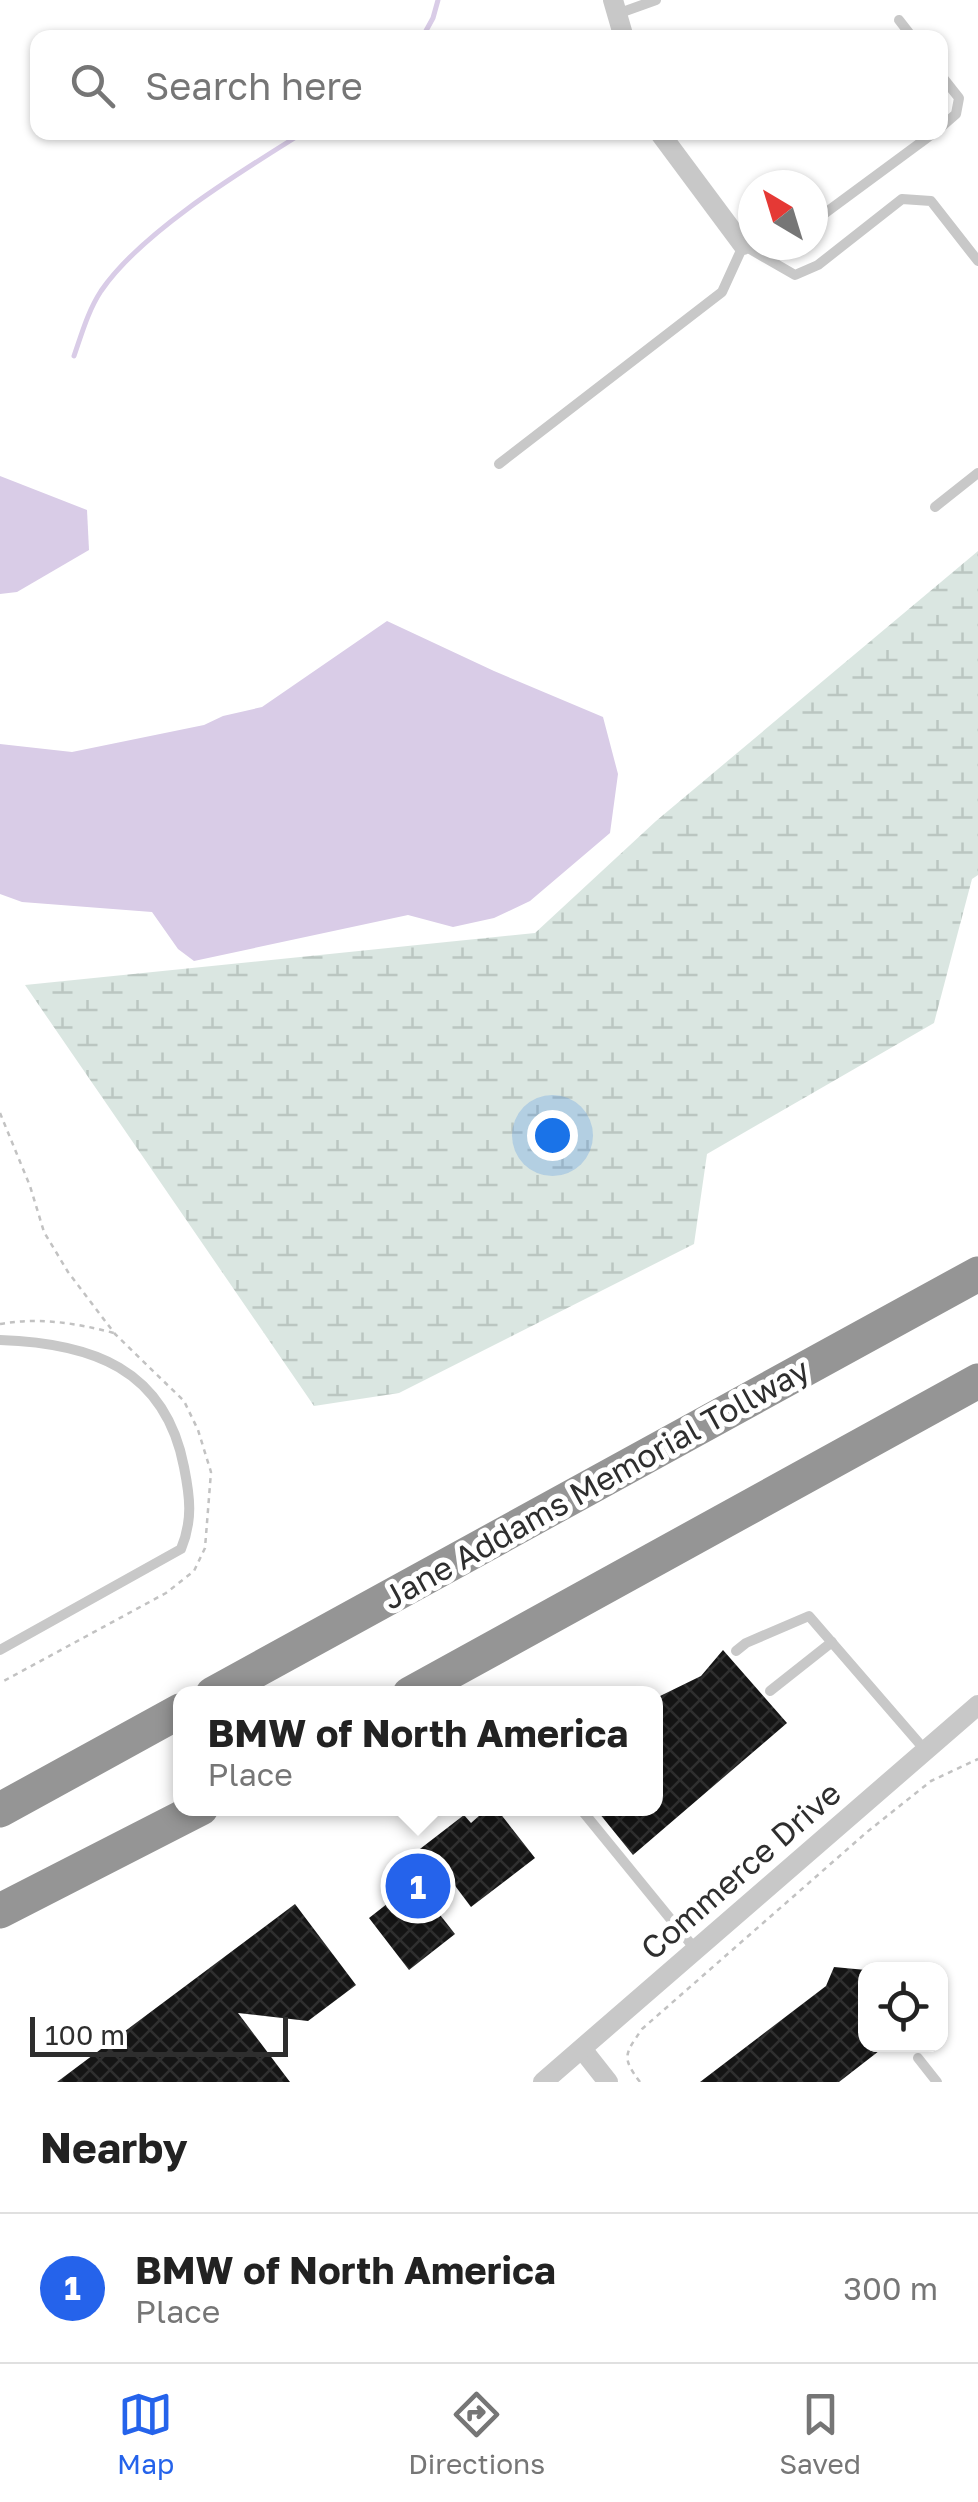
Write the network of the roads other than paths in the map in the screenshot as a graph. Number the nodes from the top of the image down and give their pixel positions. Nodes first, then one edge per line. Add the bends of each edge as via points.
1 (656, 0) edge
2 (615, 7) edge
3 (900, 20) dead end
4 (907, 30) edge
5 (948, 84) edge
6 (948, 121) edge
7 (665, 140) edge
8 (924, 140) edge
9 (828, 211) edge
10 (738, 231) edge
11 (828, 256) edge
12 (739, 260) edge
13 (773, 260) edge
14 (823, 260) edge
15 (978, 261) edge
16 (498, 464) dead end
17 (978, 473) edge
18 (935, 507) dead end
19 (978, 1260) edge
20 (978, 1274) edge
21 (0, 1340) edge
22 (836, 1352) junction
23 (978, 1381) edge
24 (832, 1642) junction
25 (0, 1650) edge
26 (736, 1652) dead end
27 (228, 1686) edge
28 (425, 1686) edge
29 (770, 1692) dead end
30 (978, 1705) edge
31 (173, 1716) edge
32 (926, 1750) junction
33 (0, 1810) edge
34 (185, 1816) edge
35 (587, 1816) edge
36 (0, 1911) edge
37 (696, 1950) junction
38 (582, 2049) junction
39 (918, 2058) dead end
40 (543, 2082) edge
41 (608, 2082) edge
42 (937, 2082) edge

1 - 2 lane
3 - 4 lane
5 - 6 lane via 959,98
7 - 10 street
8 - 9 lane
11 - 15 lane via 902,200 916,200 931,201
12 - 16 lane via 722,292
13 - 14 lane via 795,274
17 - 18 lane
19 - 22 highway
20 - 22 highway, Jane Addams Memorial Tollway
21 - 25 lane via 48,1342 103,1358 147,1386 178,1436 191,1524 181,1549
22 - 27 highway, Jane Addams Memorial Tollway
23 - 28 highway
24 - 26 lane via 809,1616
24 - 29 lane
24 - 32 lane
30 - 32 street, Commerce Drive
31 - 33 highway
32 - 37 street, Commerce Drive
34 - 36 highway
35 - 37 lane
37 - 38 street, Commerce Drive
38 - 40 street, Commerce Drive
38 - 41 street
39 - 42 lane

